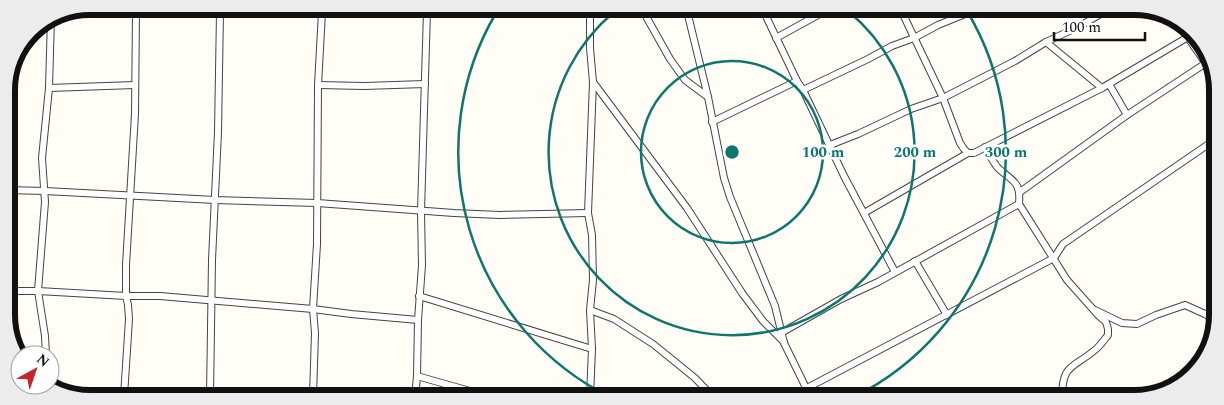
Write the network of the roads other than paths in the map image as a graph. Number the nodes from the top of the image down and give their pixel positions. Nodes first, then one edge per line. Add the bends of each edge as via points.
1 (136, 15) edge
2 (220, 15) edge
3 (322, 15) edge
4 (427, 15) edge
5 (590, 15) edge
6 (645, 15) edge
7 (688, 15) edge
8 (765, 15) edge
9 (818, 15) edge
10 (902, 15) edge
11 (963, 15) edge
12 (1099, 15) edge
13 (51, 26) edge
14 (1188, 37) edge
15 (776, 38) junction
16 (914, 38) junction
17 (1190, 40) edge
18 (1046, 42) junction
19 (1200, 54) edge
20 (1204, 64) edge
21 (797, 80) junction
22 (593, 82) junction
23 (425, 84) junction
24 (1109, 84) junction
25 (135, 85) junction
26 (318, 85) junction
27 (49, 88) junction
28 (1102, 88) junction
29 (803, 90) junction
30 (708, 97) junction
31 (943, 98) junction
32 (1127, 115) junction
33 (712, 122) junction
34 (1209, 144) edge
35 (830, 145) junction
36 (985, 147) junction
37 (968, 153) junction
38 (15, 190) edge
39 (45, 191) junction
40 (1020, 192) junction
41 (130, 196) junction
42 (216, 200) junction
43 (317, 204) junction
44 (1019, 204) junction
45 (421, 211) junction
46 (588, 213) junction
47 (864, 213) junction
48 (1054, 258) junction
49 (915, 261) junction
50 (895, 272) junction
51 (38, 290) junction
52 (15, 291) edge
53 (126, 296) junction
54 (419, 296) junction
55 (211, 300) junction
56 (1092, 308) junction
57 (313, 309) junction
58 (590, 310) junction
59 (947, 315) junction
60 (1209, 317) edge
61 (418, 320) junction
62 (781, 333) junction
63 (784, 343) junction
64 (45, 345) edge
65 (592, 349) junction
66 (417, 376) junction
67 (807, 388) joint
68 (124, 390) edge
69 (210, 390) edge
70 (314, 390) edge
71 (416, 390) edge
72 (466, 390) edge
73 (590, 390) edge
74 (705, 390) edge
75 (1062, 390) edge

1 - 25 street
2 - 42 street
3 - 26 street
4 - 23 street
5 - 22 street
6 - 30 street via 685,80
7 - 30 street
8 - 15 street
9 - 15 street
10 - 16 street
11 - 16 street
12 - 18 street
13 - 27 street
14 - 24 street
15 - 21 street
16 - 29 street
16 - 31 street
17 - 19 street
18 - 28 street
18 - 31 street
20 - 32 street
21 - 29 street
21 - 33 street
22 - 46 street
22 - 63 street via 687,208 742,293
23 - 26 street
23 - 45 street
24 - 28 street
24 - 32 street
25 - 27 street
25 - 41 street
26 - 43 street
27 - 39 street via 42,158
28 - 36 street
29 - 35 street
30 - 33 street
31 - 35 street
31 - 37 street via 960,143
32 - 40 street
33 - 62 street via 730,198 775,306
34 - 48 street via 1063,244
35 - 47 street
36 - 37 street
36 - 40 street
37 - 47 street
38 - 39 street
39 - 41 street
39 - 51 street
40 - 44 street
41 - 42 street
41 - 53 street
42 - 43 street
42 - 55 street
43 - 45 street
43 - 57 street
44 - 48 street
44 - 49 street
45 - 46 street via 500,215
45 - 54 street
46 - 58 street via 593,280
47 - 50 street
48 - 56 street via 1067,280
48 - 59 street
49 - 50 street
49 - 59 street
50 - 62 street
51 - 52 street
51 - 53 street
51 - 64 street
53 - 55 street
53 - 68 street via 129,319
54 - 61 street
54 - 65 street
55 - 57 street
55 - 69 street
56 - 60 street via 1122,323 1137,324 1184,305
56 - 75 street via 1106,322 1108,335 1067,370
57 - 61 street
57 - 70 street
58 - 65 street
58 - 74 street via 614,319 653,344
59 - 67 street
61 - 66 street
62 - 63 street
63 - 67 street
65 - 73 street
66 - 71 street
66 - 72 street

